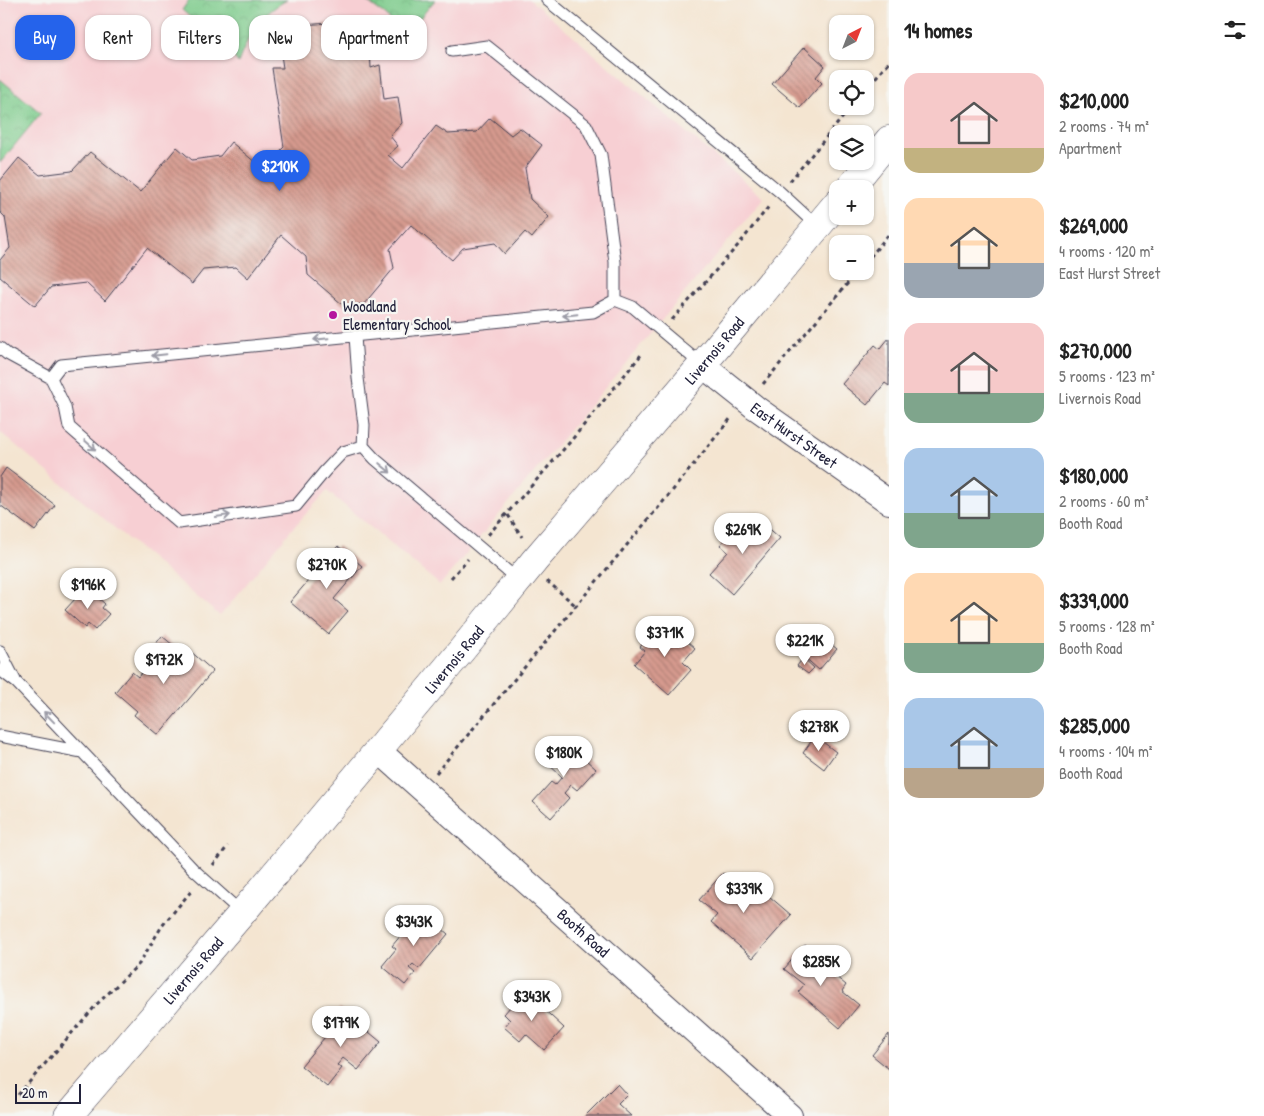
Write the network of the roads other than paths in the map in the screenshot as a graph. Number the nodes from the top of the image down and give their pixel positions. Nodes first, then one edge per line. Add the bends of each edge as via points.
1 (548, 0) edge
2 (452, 51) dead end
3 (889, 140) edge
4 (856, 180) edge
5 (829, 213) edge
6 (818, 226) junction
7 (615, 300) junction
8 (356, 336) junction
9 (0, 348) edge
10 (702, 365) junction
11 (51, 378) junction
12 (363, 446) junction
13 (889, 502) edge
14 (518, 580) junction
15 (0, 651) edge
16 (0, 670) edge
17 (17, 683) junction
18 (0, 736) edge
19 (378, 750) junction
20 (82, 752) junction
21 (242, 913) junction
22 (68, 1116) edge
23 (790, 1116) edge

1 - 6 lane
2 - 7 lane via 487,46 586,125 601,155 615,262
3 - 4 street
5 - 6 street, Livernois Road
6 - 10 street, Livernois Road
7 -> 8 lane via 593,312
7 - 10 lane via 633,307
8 -> 11 lane via 62,365
8 - 12 lane
9 - 11 lane
10 - 13 street, East Hurst Street via 756,408
10 - 14 street, Livernois Road
11 -> 12 lane via 65,407 69,427 179,523 296,506 344,452
12 -> 14 lane
14 - 19 street, Livernois Road
15 - 17 lane
16 - 17 lane
20 -> 17 lane
18 - 20 lane
19 - 21 street, Livernois Road
19 - 23 street, Booth Road
20 - 21 lane
21 - 22 street, Livernois Road

